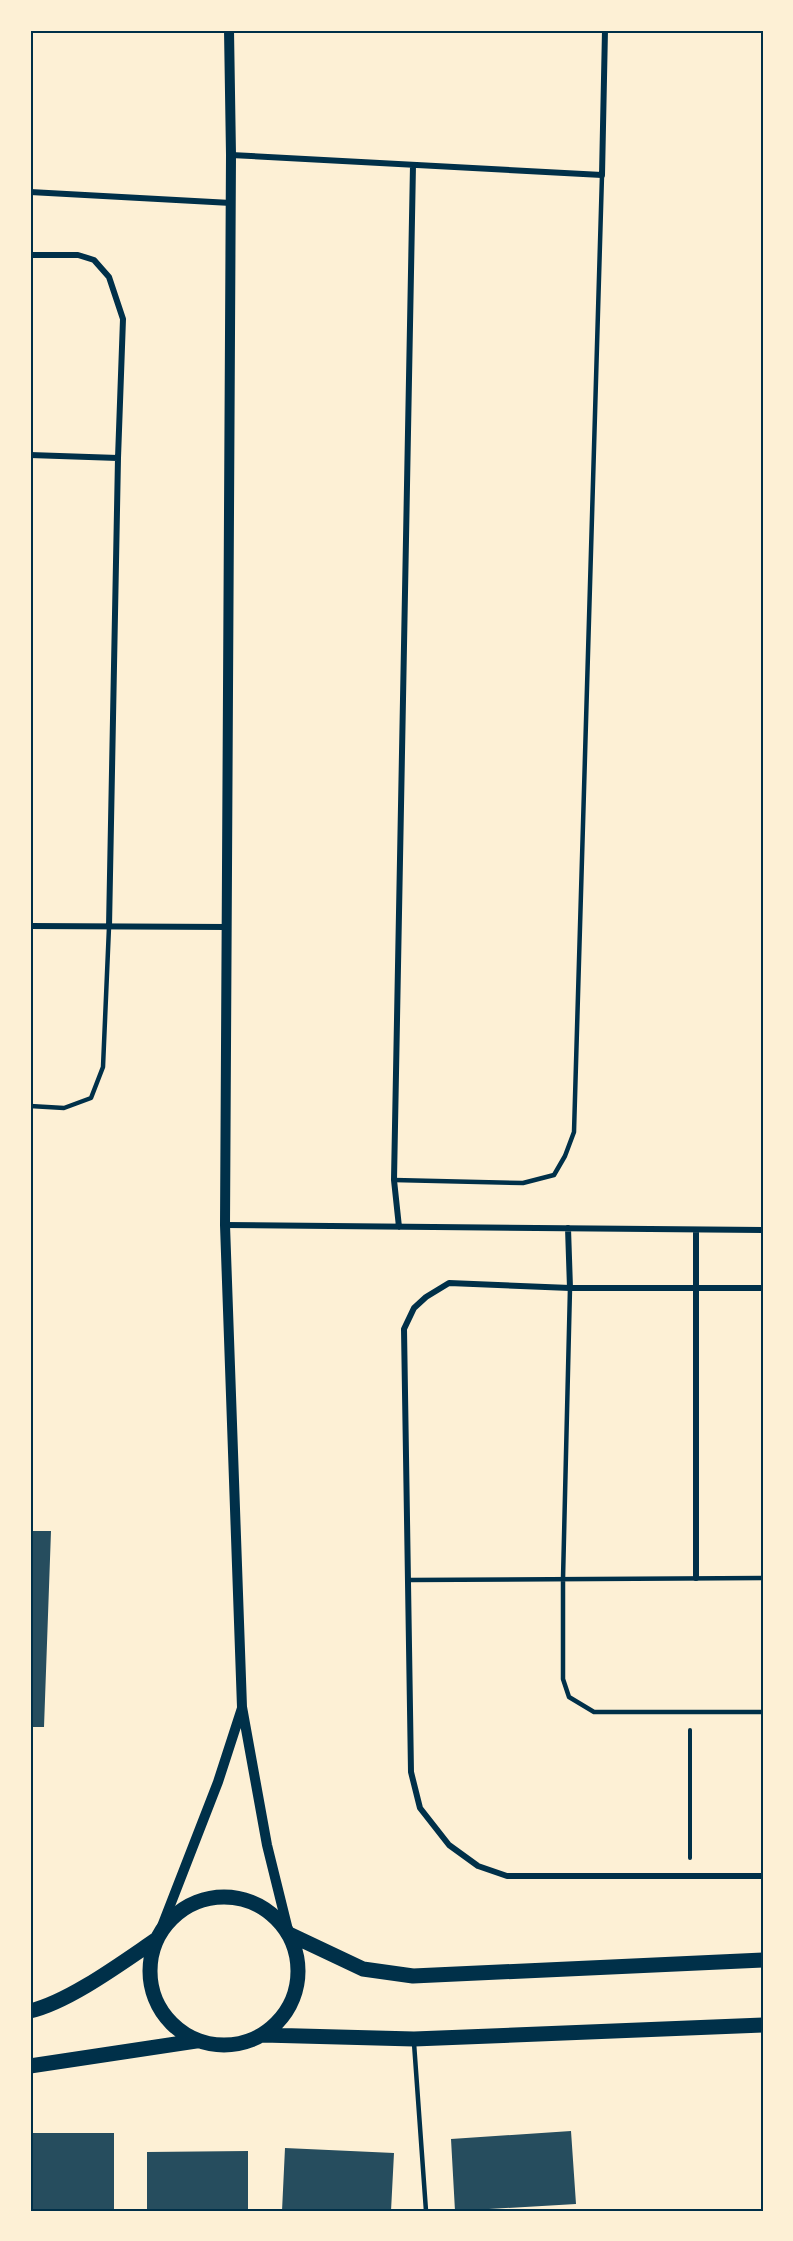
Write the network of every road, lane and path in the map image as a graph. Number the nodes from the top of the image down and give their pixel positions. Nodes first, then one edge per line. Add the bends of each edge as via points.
1 (229, 30) edge
2 (605, 30) edge
3 (231, 155) junction
4 (413, 165) junction
5 (602, 175) junction
6 (30, 192) edge
7 (231, 203) junction
8 (30, 255) edge
9 (30, 455) edge
10 (118, 458) junction
11 (30, 926) edge
12 (109, 927) junction
13 (228, 927) junction
14 (30, 1106) edge
15 (394, 1180) junction
16 (225, 1225) junction
17 (399, 1227) junction
18 (568, 1228) junction
19 (696, 1230) junction
20 (763, 1230) edge
21 (570, 1288) junction
22 (763, 1288) edge
23 (697, 1290) junction
24 (696, 1578) junction
25 (763, 1578) edge
26 (563, 1579) junction
27 (409, 1580) junction
28 (242, 1707) junction
29 (763, 1712) edge
30 (690, 1713) junction
31 (690, 1876) junction
32 (763, 1876) edge
33 (289, 1934) junction
34 (157, 1939) junction
35 (763, 1960) edge
36 (30, 2011) edge
37 (763, 2025) edge
38 (263, 2035) junction
39 (414, 2039) junction
40 (196, 2041) junction
41 (30, 2066) edge
42 (426, 2211) edge

1 - 3 street
2 - 5 street
3 - 4 street
3 - 7 street
4 - 5 street
4 - 15 street
5 - 15 lane via 574,1132 554,1175 523,1183
6 - 7 street
7 - 13 street
8 - 10 street via 78,255 94,260 109,277 123,319
9 - 10 street
10 - 12 street
11 - 12 street
12 - 13 street
12 - 14 lane via 103,1067 91,1098 64,1108
13 - 16 street
15 - 17 street
16 - 17 street
16 - 28 street
17 - 18 street
18 - 19 street
18 - 21 street
19 - 20 street
19 - 23 street
21 - 23 street
21 - 26 lane
21 - 27 street via 449,1283 414,1308 404,1329
22 - 23 street
23 - 24 street
24 - 25 lane
24 - 26 lane
26 - 27 lane
26 - 30 lane via 563,1679 569,1697 594,1712
27 - 31 street via 411,1772 420,1808 449,1845 478,1866 507,1876
28 - 33 street via 267,1845
28 - 34 street via 218,1782
29 - 30 lane
30 - 31 path
31 - 32 street
33 - 34 main road via 275,1916 233,1897 210,1898 189,1905 170,1920
33 - 35 main road via 363,1970 413,1976
33 - 38 main road via 297,1955 298,1978 292,2000 280,2020
34 - 36 main road via 46,2008
34 - 40 main road via 150,1962 151,1986 159,2009 175,2028
37 - 39 main road
38 - 39 main road
38 - 40 main road via 242,2044 219,2046
39 - 42 lane
40 - 41 main road

